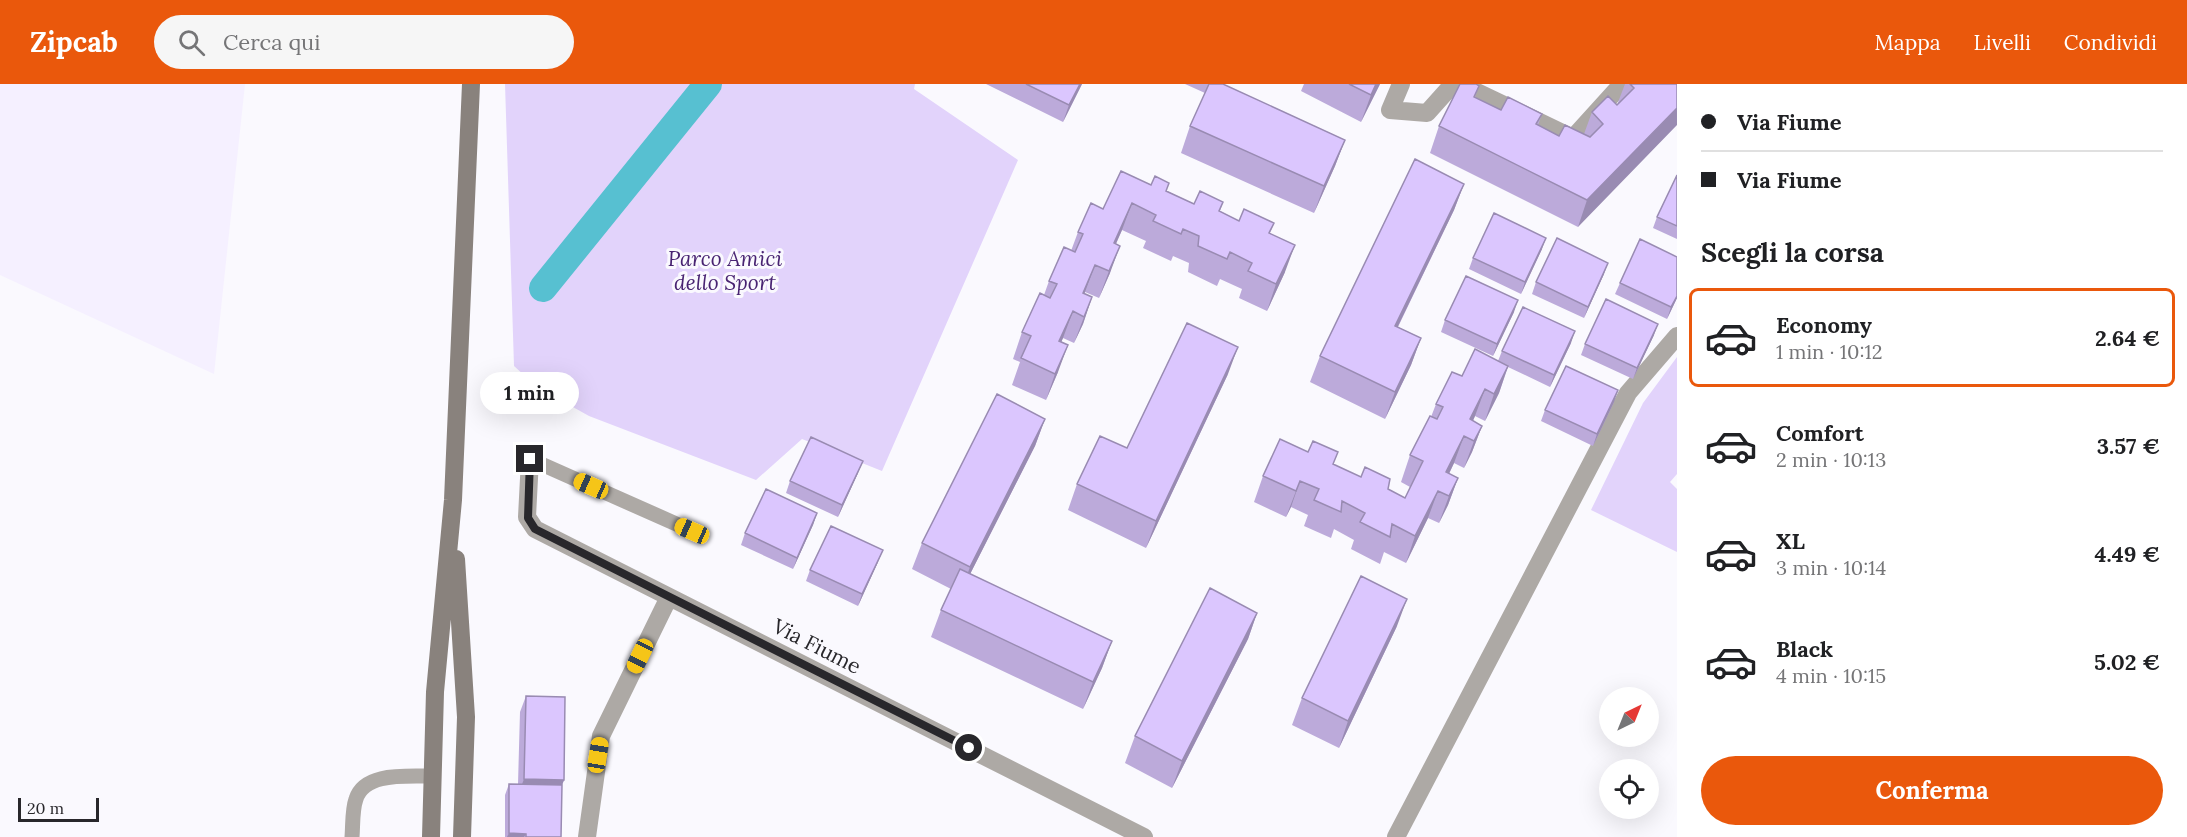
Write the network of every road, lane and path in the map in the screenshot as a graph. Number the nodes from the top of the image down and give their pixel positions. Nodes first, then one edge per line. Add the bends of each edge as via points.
1 (471, 84) edge
2 (1401, 84) edge
3 (1453, 84) edge
4 (1460, 84) edge
5 (1622, 84) edge
6 (1677, 336) edge
7 (530, 459) joint
8 (453, 500) junction
9 (692, 531) dead end
10 (669, 597) junction
11 (433, 776) junction
12 (352, 837) edge
13 (431, 837) edge
14 (462, 837) edge
15 (586, 837) edge
16 (1144, 837) edge
17 (1396, 837) edge

1 - 8 main road
2 - 3 street via 1390,110 1427,113
4 - 5 street via 1573,138
6 - 17 street via 1628,393
7 - 9 lane
7 - 10 street, Via Fiume via 528,518 535,529
8 - 11 main road via 435,692
8 - 14 main road via 466,717
10 - 15 street via 601,736
10 - 16 street, Via Fiume
11 - 12 lane via 387,778 362,787 355,800
11 - 13 main road

